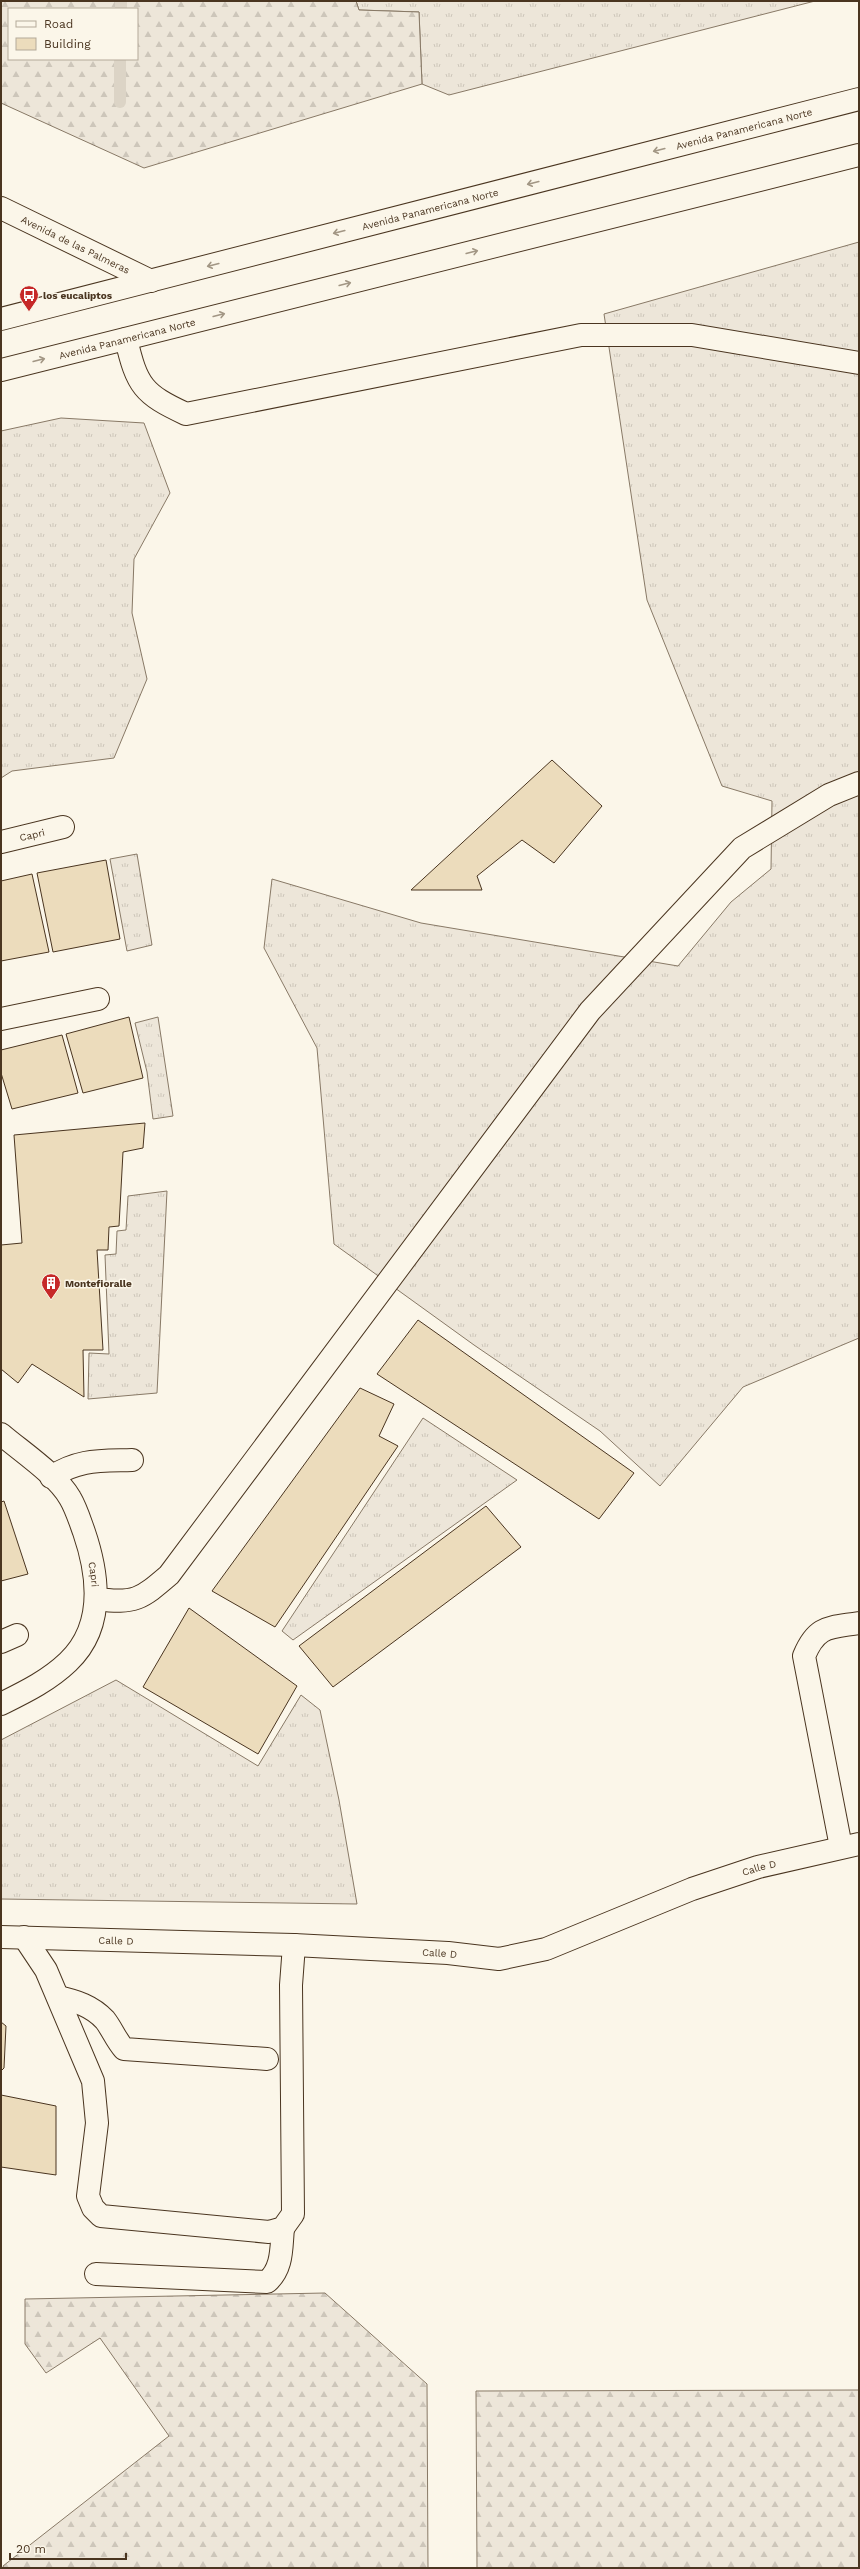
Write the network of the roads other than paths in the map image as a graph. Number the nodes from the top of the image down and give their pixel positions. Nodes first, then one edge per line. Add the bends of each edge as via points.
1 (859, 99) edge
2 (859, 155) edge
3 (1, 208) edge
4 (151, 281) junction
5 (1, 319) edge
6 (126, 339) junction
7 (859, 363) edge
8 (1, 370) edge
9 (859, 783) edge
10 (63, 827) dead end
11 (1, 842) edge
12 (98, 999) dead end
13 (1, 1019) edge
14 (1, 1434) edge
15 (132, 1460) dead end
16 (51, 1477) junction
17 (97, 1599) junction
18 (859, 1622) edge
19 (1, 1704) edge
20 (850, 1846) edge
21 (1, 1936) edge
22 (24, 1937) junction
23 (294, 1945) junction
24 (58, 1997) junction
25 (267, 2059) dead end
26 (283, 2228) junction
27 (96, 2274) dead end

1 -> 4 street, Avenida Panamericana Norte
6 -> 2 street, Avenida Panamericana Norte
3 - 4 street, Avenida de las Palmeras
4 - 5 street, Avenida Panamericana Norte
6 - 7 street via 140,384 158,401 186,414 581,335 692,335
8 -> 6 street, Avenida Panamericana Norte
9 - 17 street via 829,795 742,848 590,1010 169,1575 145,1596 122,1602
10 - 11 street, Capri
12 - 13 street
14 - 16 street, Capri
15 - 16 street via 81,1462 68,1466
16 - 17 street, Capri via 70,1498 81,1524 94,1562
17 - 19 street, Capri via 86,1638 69,1662 46,1681
18 - 20 street via 824,1629 811,1639 804,1656
20 - 23 street, Calle D via 758,1867 692,1889 546,1949 499,1959 448,1953
21 - 22 street, Calle D
22 - 23 street, Calle D
22 - 24 street via 46,1970
23 - 26 street via 291,1985 293,2214
24 - 25 street via 80,2002 92,2010 105,2021 124,2049
24 - 26 street via 93,2081 97,2123 88,2196 93,2208 101,2216 269,2232
26 - 27 street via 279,2266 275,2275 267,2282

